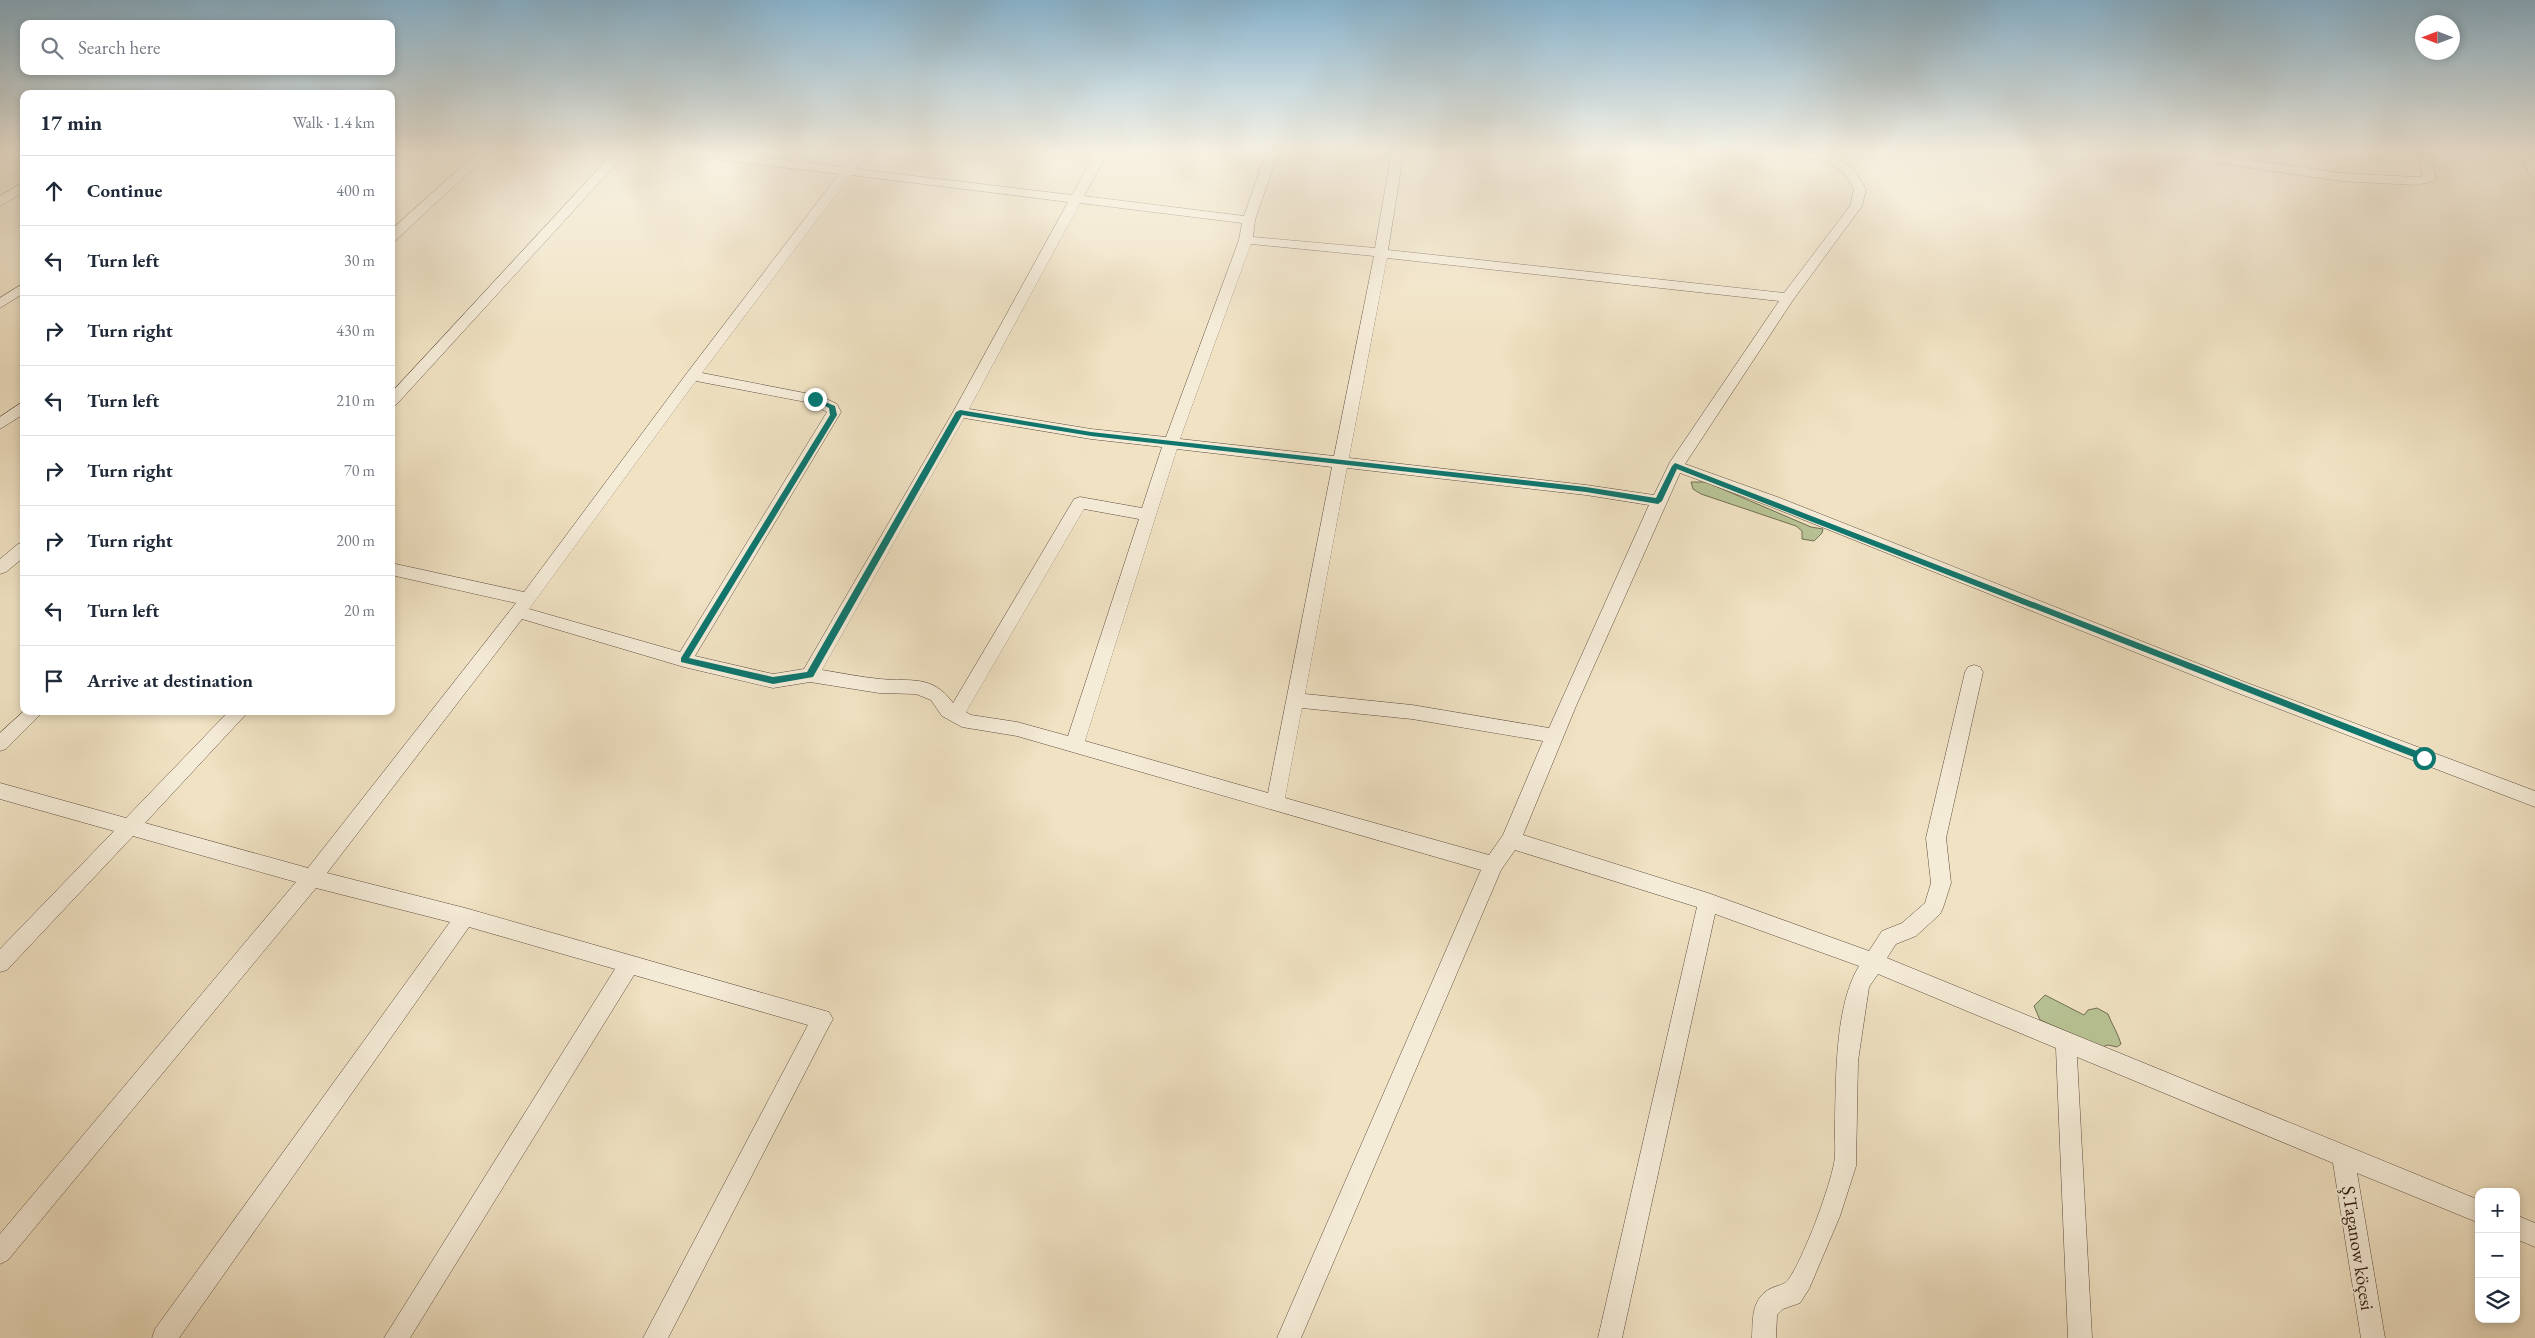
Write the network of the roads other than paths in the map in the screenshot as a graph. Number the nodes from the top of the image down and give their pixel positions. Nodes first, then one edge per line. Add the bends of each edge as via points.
1 (418, 212) edge
2 (566, 212) edge
3 (816, 212) edge
4 (1069, 212) edge
5 (1184, 212) edge
6 (1252, 212) edge
7 (1388, 212) edge
8 (1851, 212) edge
9 (1249, 220) junction
10 (395, 233) edge
11 (1246, 240) junction
12 (1381, 253) junction
13 (0, 288) edge
14 (20, 290) edge
15 (20, 291) edge
16 (1788, 298) junction
17 (0, 304) edge
18 (692, 376) junction
19 (395, 398) edge
20 (20, 409) edge
21 (960, 412) junction
22 (0, 424) edge
23 (1172, 441) junction
24 (1342, 462) junction
25 (1675, 466) junction
26 (1658, 501) junction
27 (1148, 515) junction
28 (20, 551) edge
29 (0, 568) edge
30 (395, 570) edge
31 (523, 605) junction
32 (684, 660) junction
33 (1974, 672) dead end
34 (810, 675) junction
35 (1295, 700) junction
36 (31, 715) edge
37 (236, 715) edge
38 (955, 715) junction
39 (1554, 736) junction
40 (0, 744) edge
41 (1075, 744) junction
42 (0, 791) edge
43 (2535, 799) edge
44 (1275, 803) junction
45 (130, 827) junction
46 (1511, 840) junction
47 (1493, 865) junction
48 (312, 878) junction
49 (1708, 902) junction
50 (465, 917) junction
51 (1873, 962) junction
52 (0, 963) edge
53 (629, 965) junction
54 (2066, 1042) junction
55 (2343, 1157) junction
56 (2475, 1210) edge
57 (2520, 1229) edge
58 (2535, 1235) edge
59 (0, 1252) edge
60 (1292, 1337) edge
61 (164, 1338) edge
62 (396, 1338) edge
63 (655, 1338) edge
64 (1610, 1338) edge
65 (1764, 1338) edge
66 (2080, 1338) edge
67 (2373, 1338) edge

1 - 10 street
2 - 19 street
3 - 18 street
4 - 21 street
5 - 9 street
6 - 9 street
7 - 12 street
8 - 16 street
9 - 11 street
11 - 12 street
11 - 23 street
12 - 16 street
12 - 24 street
13 - 14 street
15 - 17 street
16 - 25 street
18 - 31 street
18 - 32 street via 815,399 832,407 834,412
20 - 22 street
21 - 23 street via 1091,434
21 - 34 street
23 - 24 street
23 - 27 street
24 - 26 street
24 - 35 street
25 - 26 street
25 - 43 street via 1738,488 2302,712
26 - 39 street
27 - 38 street via 1080,503
27 - 41 street
28 - 29 street
30 - 31 street
31 - 32 street
31 - 48 street
32 - 34 street via 773,681
33 - 51 street via 1936,838 1941,883 1933,908 1909,930 1888,937
34 - 38 street via 879,686 918,687 937,695 948,712
35 - 39 street via 1412,712
35 - 44 street
36 - 40 street
37 - 45 street
38 - 41 street via 968,722 1003,725
39 - 46 street
41 - 44 street
42 - 45 street
44 - 47 street
45 - 48 street
45 - 52 street
46 - 47 street
46 - 49 street
47 - 60 street
48 - 50 street
48 - 59 street
49 - 51 street
49 - 64 street
50 - 53 street
50 - 61 street
51 - 54 street
51 - 65 street via 1859,985 1847,1061 1846,1166 1801,1281 1792,1295 1776,1299 1765,1310
53 - 62 street
53 - 63 street via 822,1019
54 - 55 street
54 - 66 street
55 - 56 street
55 - 67 street, Ş.Taganow köçesi
57 - 58 street

